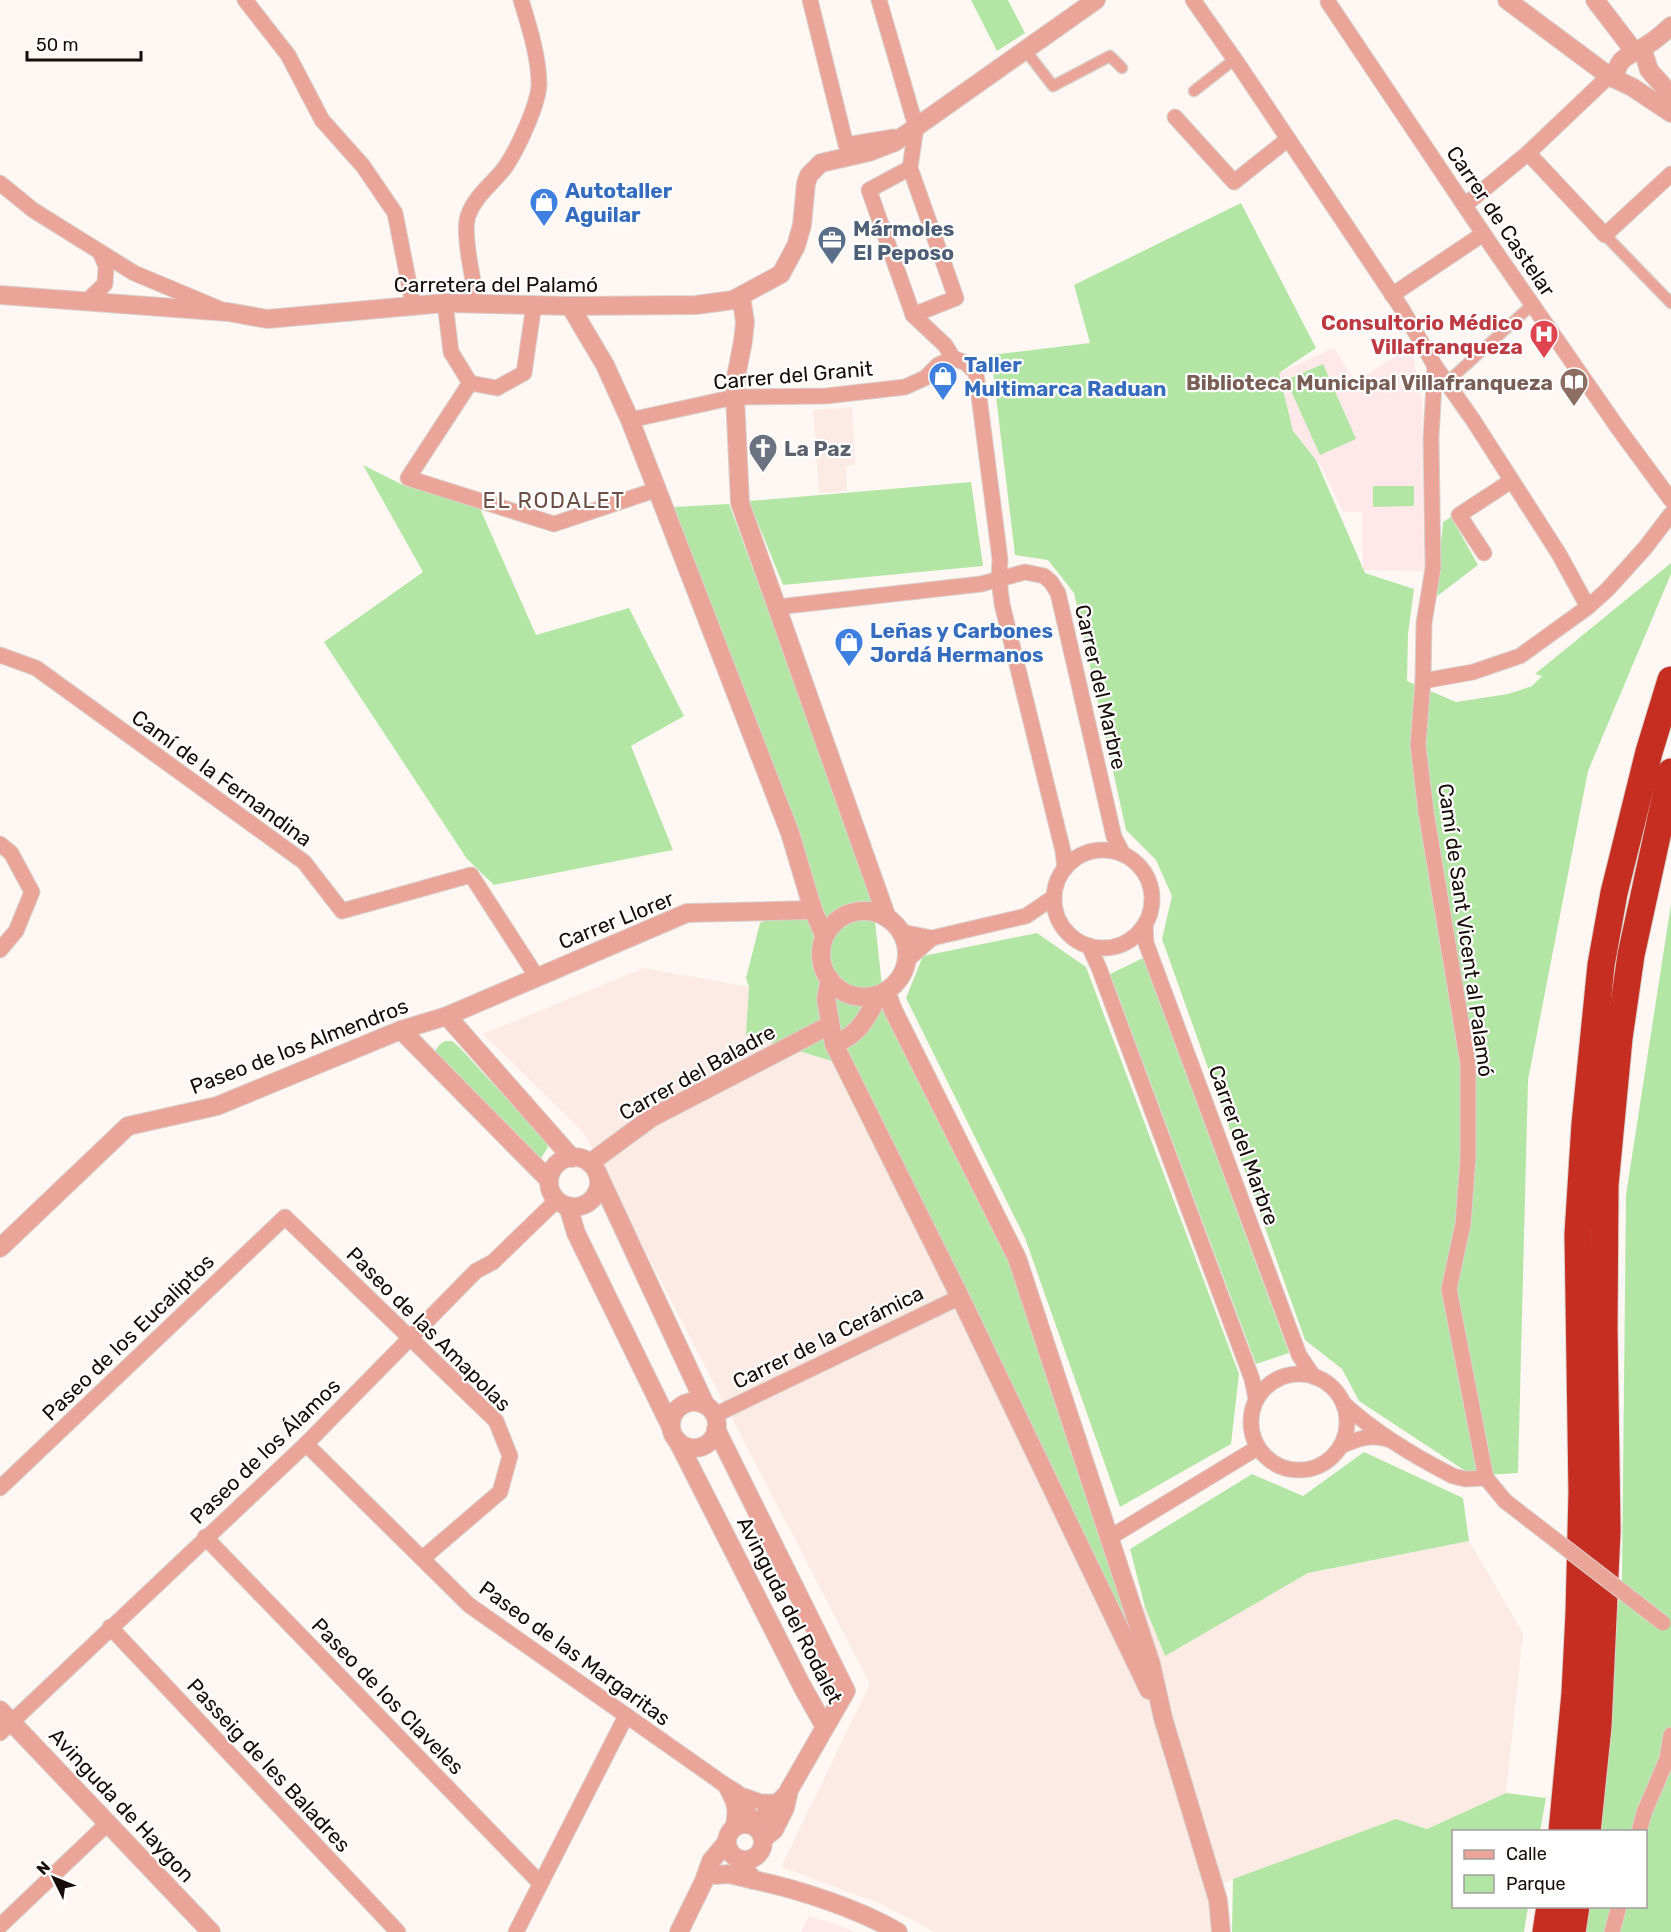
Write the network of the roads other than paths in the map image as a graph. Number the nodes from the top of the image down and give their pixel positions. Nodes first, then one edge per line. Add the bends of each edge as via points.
1 (245, 0) edge
2 (520, 0) edge
3 (810, 0) edge
4 (879, 0) edge
5 (1096, 0) edge
6 (1193, 0) edge
7 (1507, 0) edge
8 (1595, 0) edge
9 (1327, 1) edge
10 (1671, 26) edge
11 (1026, 51) junction
12 (1645, 55) junction
13 (1235, 59) junction
14 (1122, 68) dead end
15 (1612, 77) junction
16 (1632, 87) junction
17 (1194, 91) dead end
18 (1671, 95) edge
19 (1671, 113) edge
20 (1175, 117) dead end
21 (916, 127) junction
22 (1288, 139) junction
23 (1528, 153) junction
24 (910, 168) junction
25 (1671, 174) edge
26 (0, 183) edge
27 (1464, 205) junction
28 (1483, 234) junction
29 (1605, 236) junction
30 (100, 252) junction
31 (1392, 295) junction
32 (741, 296) junction
33 (4, 297) edge
34 (86, 302) junction
35 (446, 303) junction
36 (477, 303) junction
37 (1671, 303) edge
38 (413, 304) junction
39 (534, 304) junction
40 (1533, 304) junction
41 (570, 306) junction
42 (228, 312) junction
43 (913, 315) junction
44 (953, 358) junction
45 (1435, 366) junction
46 (1455, 375) dead end
47 (470, 384) junction
48 (735, 397) junction
49 (630, 420) junction
50 (1511, 481) junction
51 (658, 489) junction
52 (1671, 500) edge
53 (1671, 514) edge
54 (1484, 554) dead end
55 (999, 580) junction
56 (777, 607) junction
57 (1588, 607) junction
58 (0, 655) edge
59 (1671, 680) edge
60 (1423, 681) junction
61 (1671, 772) edge
62 (0, 844) edge
63 (1123, 854) junction
64 (1065, 868) junction
65 (1054, 897) junction
66 (813, 910) junction
67 (1026, 916) junction
68 (887, 918) junction
69 (1145, 924) junction
70 (1060, 925) junction
71 (902, 932) junction
72 (824, 934) junction
73 (932, 938) junction
74 (1089, 946) junction
75 (0, 950) edge
76 (907, 960) junction
77 (537, 976) junction
78 (830, 979) junction
79 (882, 993) junction
80 (447, 1016) junction
81 (830, 1025) junction
82 (401, 1030) junction
83 (834, 1044) junction
84 (572, 1158) junction
85 (593, 1168) junction
86 (549, 1180) junction
87 (562, 1203) junction
88 (285, 1217) joint
89 (0, 1248) edge
90 (960, 1297) junction
91 (410, 1338) junction
92 (1314, 1377) junction
93 (1256, 1400) junction
94 (1343, 1403) junction
95 (712, 1416) junction
96 (674, 1434) junction
97 (1387, 1439) junction
98 (306, 1444) junction
99 (1341, 1446) junction
100 (1257, 1448) junction
101 (1486, 1478) junction
102 (0, 1488) edge
103 (205, 1538) junction
104 (1109, 1538) junction
105 (423, 1558) junction
106 (110, 1628) junction
107 (1667, 1628) edge
108 (626, 1716) junction
109 (1163, 1718) junction
110 (3, 1724) edge
111 (825, 1727) junction
112 (1671, 1735) edge
113 (725, 1785) junction
114 (744, 1796) junction
115 (782, 1798) junction
116 (105, 1825) junction
117 (1562, 1830) edge
118 (1587, 1830) edge
119 (1640, 1830) edge
120 (745, 1841) junction
121 (710, 1878) junction
122 (762, 1881) junction
123 (540, 1883) junction
124 (1550, 1908) edge
125 (1576, 1908) edge
126 (1618, 1908) edge
127 (0, 1926) edge
128 (202, 1930) edge
129 (398, 1932) edge
130 (516, 1932) edge
131 (679, 1932) edge
132 (898, 1932) edge
133 (1221, 1932) edge
134 (1546, 1932) edge
135 (1572, 1932) edge
136 (1612, 1932) edge

1 - 38 street via 288,55 322,120 363,166 395,213
2 - 36 street via 539,86 530,118 506,166 475,201 467,219
3 - 21 street via 846,145 896,136
4 - 21 street
5 - 11 street
6 - 13 street
7 - 15 street
8 - 12 street
9 - 27 street, Carrer de Castelar
10 - 12 street
11 - 14 street via 1053,86 1110,56
11 - 21 street
12 - 15 street via 1616,68
12 - 16 street via 1639,84
12 - 18 street
13 - 17 street
13 - 22 street
15 - 16 street
15 - 23 street
16 - 19 street
20 - 22 street via 1234,182
21 - 24 street
21 - 32 street, Carretera del Palamó via 895,142 869,152 821,163 806,183 802,225 781,274
22 - 31 street
23 - 27 street
23 - 29 street
24 - 43 street via 869,190
24 - 43 street via 956,298
25 - 29 street
26 - 30 street via 33,210
27 - 28 street, Carrer de Castelar
28 - 31 street
28 - 40 street, Carrer de Castelar
29 - 37 street
30 - 34 street via 106,266 105,284
30 - 42 street via 134,273
31 - 45 street
32 - 41 street, Carretera del Palamó via 696,305
32 - 48 street via 745,322
33 - 34 street, Carretera del Palamó
34 - 42 street, Carretera del Palamó
35 - 36 street, Carretera del Palamó
35 - 38 street, Carretera del Palamó
35 - 47 street via 451,352
36 - 39 street, Carretera del Palamó
38 - 42 street, Carretera del Palamó via 267,319
39 - 41 street, Carretera del Palamó
39 - 47 street via 524,373 497,388
40 - 46 street
40 - 52 street, Carrer de Castelar
41 - 49 street via 605,365
43 - 44 street
44 - 48 street, Carrer del Granit via 905,387 826,396
44 - 55 street via 976,373 1000,559
45 - 50 street
45 - 60 street, Camí de Sant Vicent al Palamó via 1432,568 1424,623
47 - 51 street via 408,478 554,524
48 - 49 street, Carrer del Granit
48 - 56 street via 741,504
49 - 51 street
50 - 54 street via 1459,515
50 - 57 street
51 - 66 street via 790,833
53 - 57 street
55 - 56 street, Carrer del Marbre
55 - 63 street, Carrer del Marbre via 1025,572 1044,576 1058,593 1114,837
55 - 64 street
56 - 68 street
57 - 60 street via 1520,656 1473,672
58 - 77 street, Camí de la Fernandina via 36,668 304,862 342,911 471,875
59 - 117 highway via 1614,893 1601,965 1585,1124 1578,1234 1582,1492 1579,1614
60 - 101 street, Camí de Sant Vicent al Palamó via 1419,753 1468,1064 1463,1224 1449,1289
61 - 118 highway via 1631,955 1605,1185 1606,1531 1598,1726
62 - 75 street via 11,854 32,892 16,931
63 - 64 street via 1086,853
63 - 69 street via 1143,872 1149,884 1151,904
64 - 65 street
65 - 67 street
65 - 70 street
66 - 72 street
66 - 77 street, Carrer Llorer via 687,913
67 - 70 street
67 - 73 street
68 - 71 street
68 - 72 street via 858,911 834,921
69 - 74 street via 1137,934 1114,947
69 - 92 street, Carrer del Marbre via 1146,943 1299,1354
70 - 74 street via 1078,942
71 - 73 street
71 - 76 street
72 - 78 street via 821,950
73 - 76 street
74 - 93 street via 1252,1379
76 - 79 street via 901,975
77 - 80 street, Carrer Llorer
78 - 79 street via 845,992 863,998
78 - 81 street via 826,999
79 - 83 street via 861,1027 848,1039
79 - 104 street via 1017,1258
80 - 82 street, Paseo de los Almendros
80 - 84 street
81 - 83 street
81 - 85 street, Carrer del Baladre via 651,1118
82 - 86 street
82 - 89 street, Paseo de los Almendros via 217,1106 128,1126
83 - 90 street
84 - 85 street via 584,1160
84 - 86 street via 559,1162
85 - 87 street via 598,1188 595,1195 583,1205
85 - 95 street, Avinguda del Rodalet
86 - 87 street via 551,1193
87 - 91 street, Paseo de los Álamos via 493,1262 476,1271
87 - 96 street, Avinguda del Rodalet
88 - 91 street, Paseo de las Amapolas
88 - 102 street, Paseo de los Eucaliptos
90 - 95 street, Carrer de la Cerámica
90 - 109 street
91 - 98 street, Paseo de los Álamos
91 - 105 street, Paseo de las Amapolas via 496,1420 510,1456 500,1492
92 - 93 street via 1287,1375 1275,1380
92 - 94 street via 1326,1382
93 - 100 street via 1250,1415
94 - 97 street
94 - 99 street via 1347,1424
95 - 96 street via 691,1402 684,1404 674,1413
95 - 96 street via 714,1436 704,1445 689,1447
95 - 111 street, Avinguda del Rodalet via 846,1691
96 - 111 street, Avinguda del Rodalet
97 - 99 street via 1361,1437
97 - 101 street via 1453,1476
98 - 103 street, Paseo de los Álamos
98 - 105 street, Paseo de las Margaritas
99 - 100 street via 1328,1461 1310,1470 1289,1471 1271,1463
100 - 104 street
101 - 107 street, Camí de Sant Vicent al Palamó, bridge via 1505,1501
103 - 106 street, Paseo de los Álamos
103 - 123 street, Paseo de los Claveles
104 - 109 street via 1151,1664
105 - 108 street, Paseo de las Margaritas via 469,1605
106 - 110 street, Paseo de los Álamos
106 - 129 street, Passeig de les Baladres
108 - 113 street, Paseo de las Margaritas
108 - 123 street
109 - 133 street via 1218,1900
110 - 116 street, Avinguda de Haygon
111 - 115 street
112 - 119 street via 1667,1760
113 - 114 street, Paseo de las Margaritas
113 - 120 street via 734,1801
114 - 115 street, Paseo de las Margaritas via 761,1802
114 - 120 street via 748,1805
115 - 120 street via 785,1808 774,1830
116 - 127 street
116 - 128 street, Avinguda de Haygon
120 - 121 street via 711,1861
120 - 122 street via 761,1870
121 - 122 street via 729,1874
121 - 131 street
122 - 132 street via 838,1905
123 - 130 street
124 - 134 highway
125 - 135 highway
126 - 136 street

